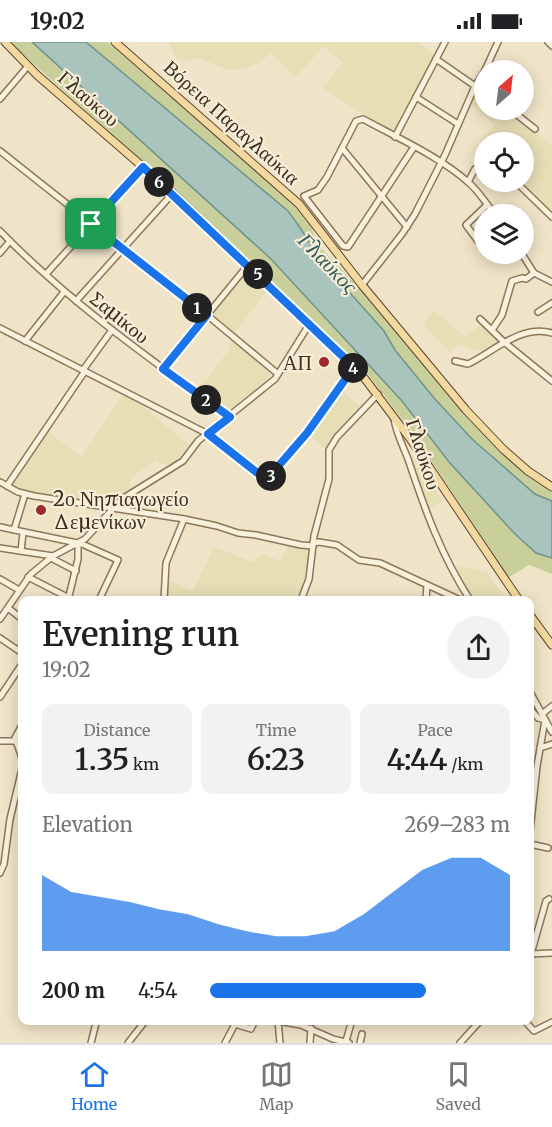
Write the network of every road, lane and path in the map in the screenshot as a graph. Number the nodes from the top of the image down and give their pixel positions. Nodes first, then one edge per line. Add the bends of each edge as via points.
1 (5, 42) edge
2 (116, 42) edge
3 (498, 42) edge
4 (548, 42) edge
5 (443, 43) edge
6 (552, 46) edge
7 (436, 59) junction
8 (490, 60) edge
9 (28, 66) junction
10 (474, 84) edge
11 (474, 89) edge
12 (416, 97) junction
13 (0, 99) edge
14 (524, 120) edge
15 (458, 124) junction
16 (535, 129) dead end
17 (395, 137) junction
18 (414, 147) junction
19 (342, 148) junction
20 (0, 151) edge
21 (441, 163) junction
22 (143, 167) junction
23 (474, 171) edge
24 (468, 182) junction
25 (526, 192) edge
26 (172, 193) junction
27 (382, 195) junction
28 (486, 204) edge
29 (474, 217) edge
30 (552, 217) edge
31 (91, 224) junction
32 (407, 227) junction
33 (0, 231) edge
34 (474, 236) edge
35 (10, 241) junction
36 (122, 249) junction
37 (0, 253) edge
38 (528, 264) edge
39 (248, 265) junction
40 (534, 273) junction
41 (46, 274) junction
42 (552, 282) edge
43 (362, 285) junction
44 (64, 292) junction
45 (76, 300) junction
46 (552, 303) edge
47 (538, 312) dead end
48 (207, 315) junction
49 (480, 319) dead end
50 (310, 323) junction
51 (0, 328) edge
52 (112, 330) junction
53 (492, 330) junction
54 (552, 333) edge
55 (25, 341) junction
56 (504, 342) junction
57 (455, 361) dead end
58 (354, 367) junction
59 (163, 369) junction
60 (84, 371) junction
61 (278, 374) junction
62 (552, 381) edge
63 (378, 394) junction
64 (393, 415) junction
65 (230, 417) junction
66 (208, 434) junction
67 (0, 482) edge
68 (7, 486) junction
69 (552, 488) edge
70 (25, 494) junction
71 (113, 508) junction
72 (184, 519) junction
73 (0, 527) edge
74 (14, 530) junction
75 (23, 533) junction
76 (78, 543) junction
77 (313, 544) junction
78 (1, 549) edge
79 (21, 551) junction
80 (52, 557) junction
81 (76, 571) junction
82 (28, 577) junction
83 (0, 579) edge
84 (427, 585) junction
85 (19, 590) junction
86 (64, 596) edge
87 (71, 596) edge
88 (101, 596) edge
89 (164, 596) edge
90 (302, 596) edge
91 (426, 596) edge
92 (451, 596) edge
93 (468, 596) edge
94 (516, 596) edge
95 (8, 608) junction
96 (18, 616) edge
97 (0, 619) edge
98 (534, 620) edge
99 (0, 640) edge
100 (552, 645) edge
101 (18, 651) edge
102 (18, 670) edge
103 (0, 697) edge
104 (534, 700) edge
105 (552, 706) edge
106 (534, 714) edge
107 (543, 717) junction
108 (552, 732) edge
109 (0, 741) edge
110 (18, 741) edge
111 (552, 744) edge
112 (540, 748) junction
113 (18, 793) edge
114 (534, 798) edge
115 (534, 844) edge
116 (548, 848) dead end
117 (0, 873) edge
118 (549, 899) dead end
119 (534, 941) edge
120 (552, 953) edge
121 (534, 954) edge
122 (552, 1022) edge
123 (96, 1025) edge
124 (142, 1025) edge
125 (234, 1025) edge
126 (238, 1025) edge
127 (253, 1025) edge
128 (276, 1025) edge
129 (301, 1025) edge
130 (351, 1025) edge
131 (476, 1025) edge
132 (529, 1025) edge
133 (311, 1028) junction
134 (362, 1034) dead end
135 (334, 1041) edge
136 (347, 1042) edge
137 (91, 1043) edge
138 (128, 1043) edge
139 (225, 1043) edge
140 (280, 1043) edge
141 (310, 1043) edge
142 (360, 1043) edge
143 (460, 1043) edge

1 - 9 main road, Γλαύκου
2 - 43 main road, Βόρεια Παραγλαύκια via 299,204
3 - 8 street
4 - 6 street
5 - 7 street
7 - 10 street
7 - 12 street
9 - 13 street
9 - 22 main road, Γλαύκου
11 - 15 street
12 - 15 street
12 - 17 street
14 - 16 street
15 - 21 street
17 - 18 street
17 - 19 street via 360,119
18 - 21 street
18 - 27 street
19 - 27 street
19 - 27 street via 318,190 304,196 343,246 348,247
20 - 31 street
21 - 24 street
21 - 32 street
22 - 26 main road, Γλαύκου
22 - 31 street
23 - 24 street
24 - 28 street
25 - 30 street
26 - 36 street
26 - 39 main road, Γλαύκου
27 - 32 street
29 - 34 street via 466,225
31 - 36 street
31 - 41 street
32 - 43 street
33 - 35 street, Σαμίκου
35 - 37 street
35 - 41 street, Σαμίκου
36 - 45 street
36 - 48 street
38 - 40 street
39 - 48 street
39 - 50 main road, Γλαύκου
40 - 42 street
40 - 53 street via 512,281 502,315
41 - 44 street, Σαμίκου
43 - 69 main road, Βόρεια Παραγλαύκια via 487,433
44 - 45 street, Σαμίκου
44 - 55 street
45 - 52 street, Σαμίκου
46 - 47 street
48 - 59 street
48 - 61 street
49 - 53 street
50 - 58 main road, Γλαύκου
50 - 61 street
51 - 55 street
52 - 59 street, Σαμίκου
52 - 60 street
53 - 56 street
54 - 56 street via 535,333
55 - 60 street
56 - 57 street via 468,364
56 - 62 street
58 - 63 main road, Γλαύκου
58 - 66 street via 307,433 268,478
59 - 65 street, Σαμίκου
60 - 66 street
60 - 68 street
61 - 65 street
63 - 64 main road, Γλαύκου
63 - 77 street via 329,450 329,479
64 - 93 street, Γλαύκου via 449,567
64 - 94 main road
65 - 66 street
66 - 71 street via 183,461
67 - 68 street
68 - 70 street
70 - 71 street
70 - 74 street
71 - 72 street
71 - 76 street
72 - 77 street via 305,546
72 - 89 street via 166,563
73 - 74 street
74 - 75 street
75 - 76 street
75 - 79 street
76 - 80 street
76 - 81 street
76 - 88 street via 118,560
77 - 84 street via 334,544 359,560 380,563
77 - 90 street
78 - 79 street
79 - 80 street
80 - 81 street
80 - 82 street
81 - 87 street
82 - 85 street
82 - 86 street
83 - 85 street
84 - 91 street
84 - 92 street
85 - 95 street
95 - 96 street
95 - 97 street
98 - 100 main road
99 - 101 street
102 - 103 street
104 - 107 street
105 - 107 street
106 - 107 street
107 - 108 street
107 - 112 street
109 - 110 street
111 - 112 street
112 - 114 street
113 - 117 street
115 - 116 street
118 - 119 street
120 - 121 street
122 - 132 street via 534,1031
123 - 137 street
124 - 138 street
125 - 139 street
126 - 127 street via 251,1029
128 - 140 street
129 - 133 street
130 - 136 street
131 - 143 street
133 - 135 street
133 - 141 street
134 - 142 street
135 - 136 street

